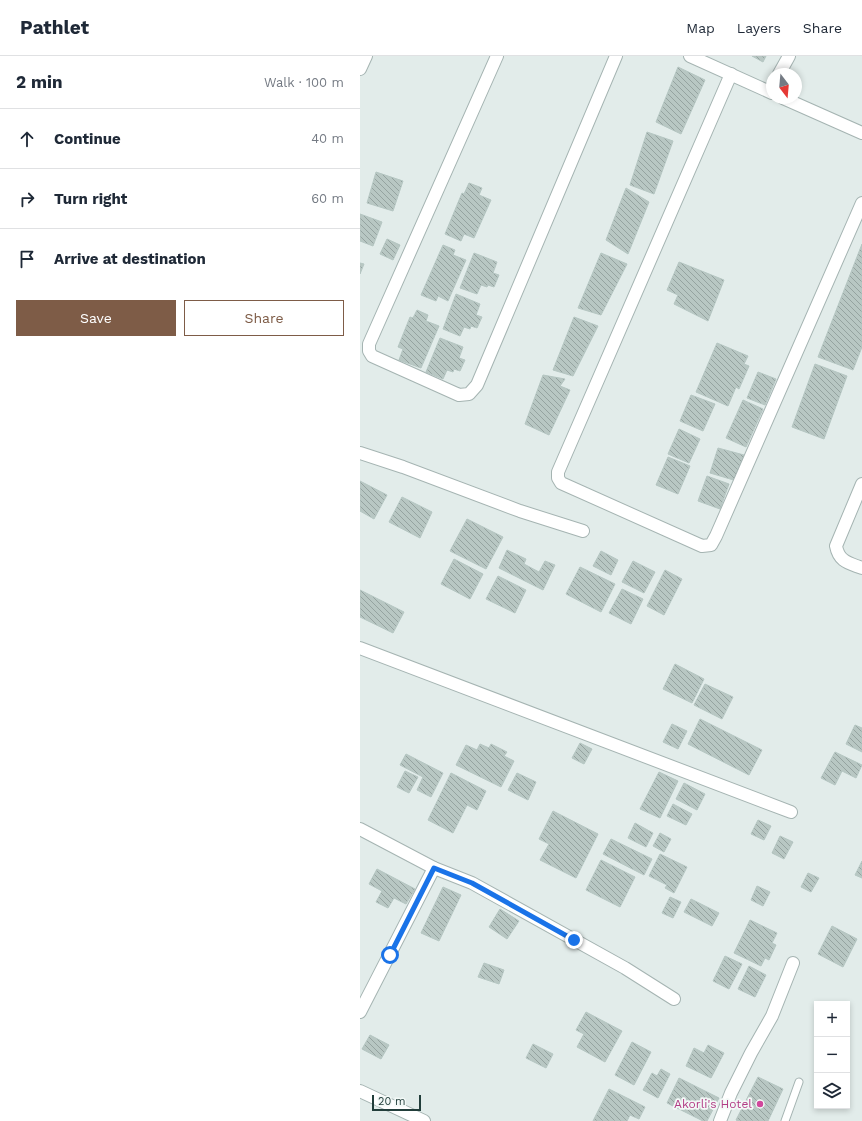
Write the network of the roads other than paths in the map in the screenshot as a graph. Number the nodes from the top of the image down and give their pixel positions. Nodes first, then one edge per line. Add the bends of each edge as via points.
1 (366, 56) edge
2 (497, 56) edge
3 (616, 56) edge
4 (690, 56) edge
5 (789, 56) edge
6 (782, 68) edge
7 (360, 69) edge
8 (731, 74) junction
9 (766, 89) edge
10 (797, 104) edge
11 (862, 133) edge
12 (862, 203) edge
13 (360, 453) edge
14 (862, 484) edge
15 (583, 531) dead end
16 (862, 568) edge
17 (360, 648) edge
18 (791, 812) dead end
19 (360, 829) edge
20 (434, 868) junction
21 (793, 963) dead end
22 (674, 999) dead end
23 (360, 1012) edge
24 (799, 1082) dead end
25 (360, 1091) edge
26 (424, 1121) edge
27 (720, 1121) edge
28 (785, 1121) edge

1 - 7 street
2 - 3 street via 368,351 372,356 459,395 469,394 477,385
4 - 8 street
5 - 6 street
8 - 9 street
8 - 12 street via 558,472 561,483 702,546 711,545
10 - 11 street
13 - 15 street
14 - 16 street via 836,546 842,560
17 - 18 street
19 - 20 street
20 - 22 street via 472,883 625,968
20 - 23 street
21 - 27 street via 772,1016 751,1053
24 - 28 lane
25 - 26 street

